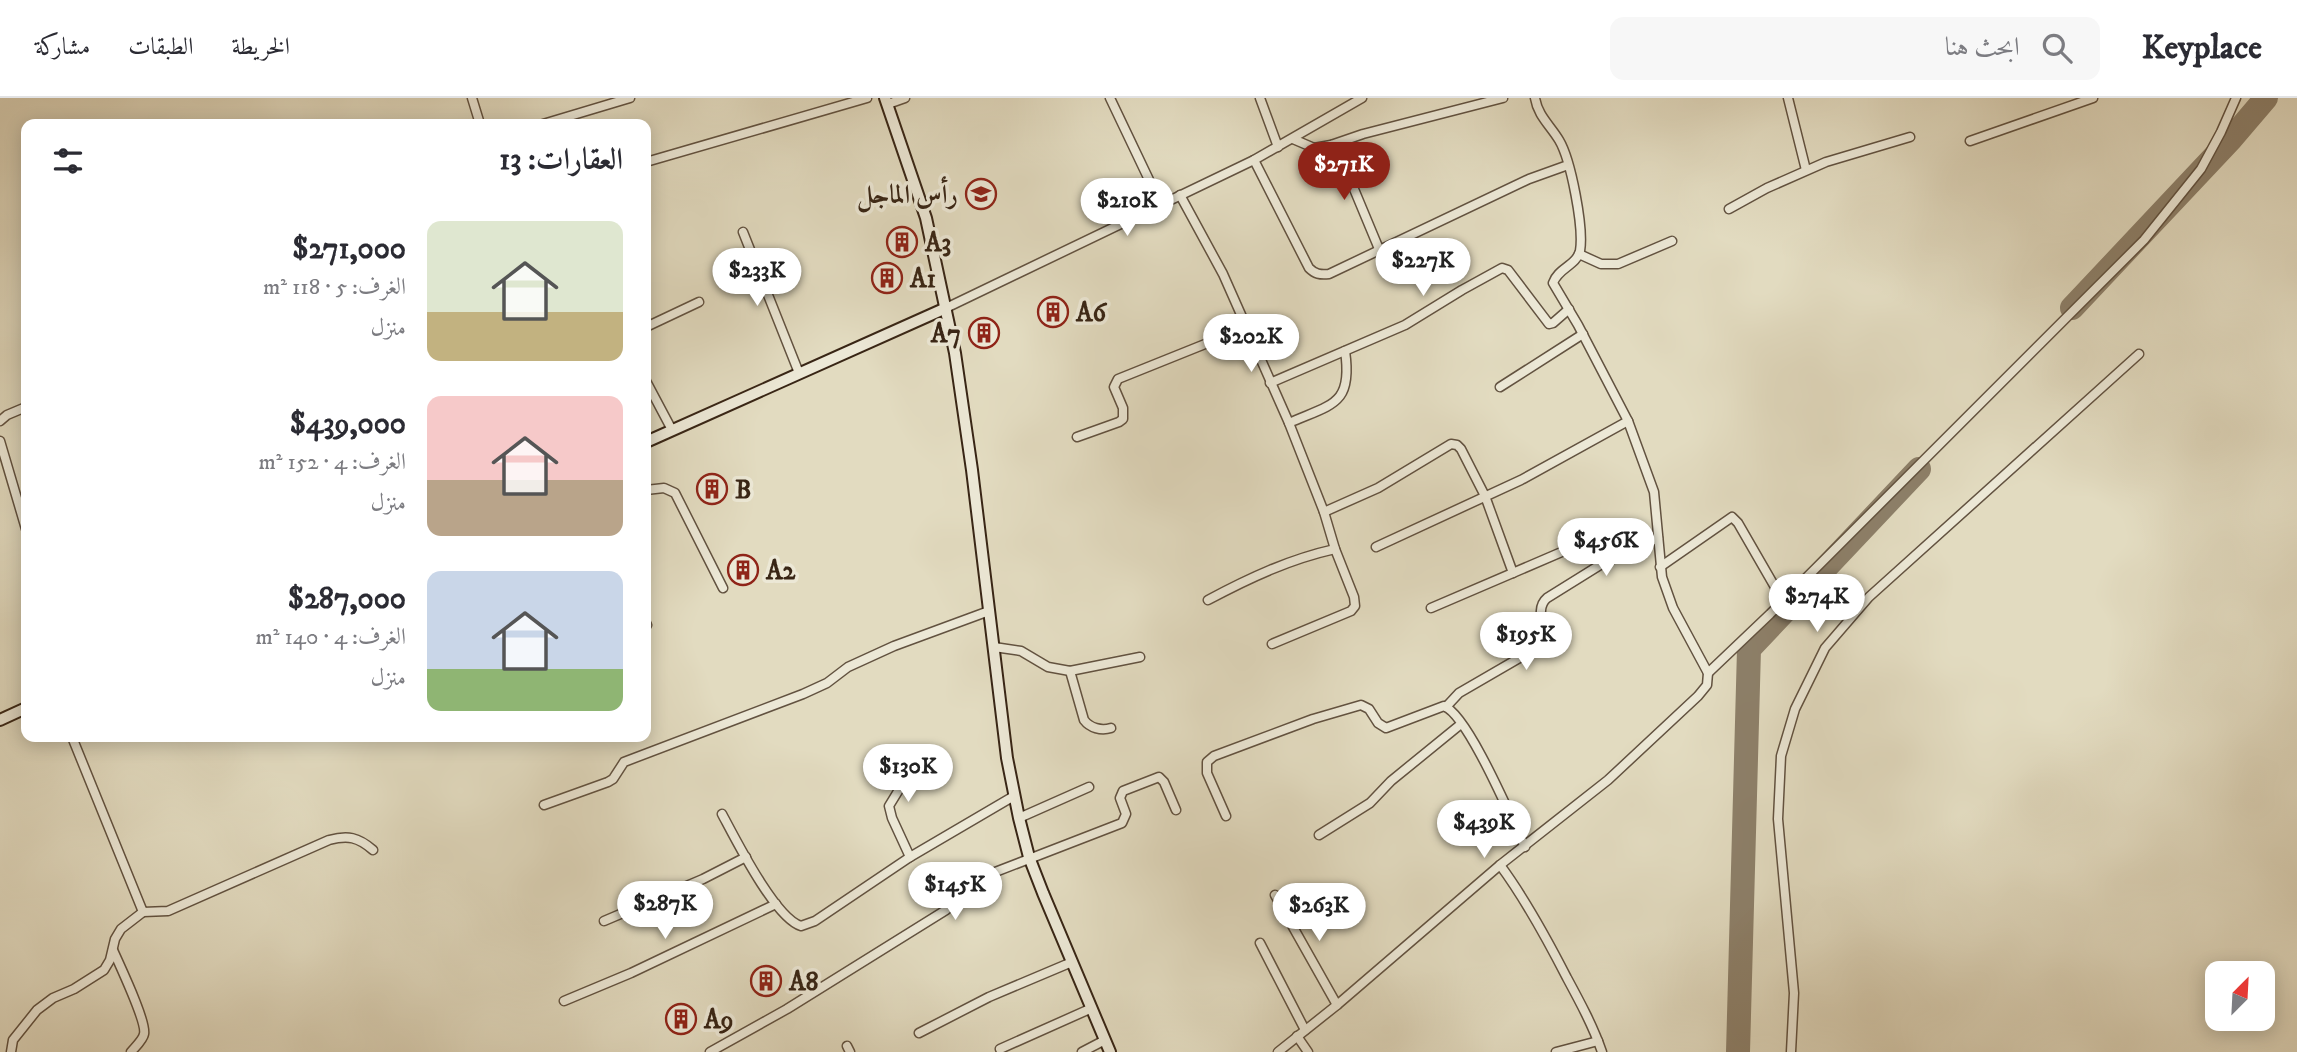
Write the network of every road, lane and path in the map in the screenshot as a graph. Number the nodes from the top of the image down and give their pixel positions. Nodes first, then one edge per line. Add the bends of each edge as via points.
1 (471, 98) edge
2 (630, 98) edge
3 (867, 98) edge
4 (905, 98) edge
5 (1110, 98) edge
6 (1261, 98) edge
7 (1362, 98) edge
8 (1503, 98) edge
9 (1535, 98) edge
10 (1788, 98) edge
11 (2093, 98) edge
12 (2236, 98) edge
13 (887, 101) edge
14 (478, 119) edge
15 (560, 119) edge
16 (1910, 137) dead end
17 (1293, 139) junction
18 (1970, 141) dead end
19 (1331, 145) junction
20 (1278, 147) junction
21 (1254, 160) junction
22 (651, 161) edge
23 (1568, 165) junction
24 (1806, 170) junction
25 (1180, 195) junction
26 (1161, 205) junction
27 (1729, 209) dead end
28 (743, 232) dead end
29 (1672, 241) dead end
30 (1379, 249) junction
31 (1579, 254) junction
32 (699, 302) dead end
33 (946, 308) junction
34 (1569, 309) junction
35 (651, 325) edge
36 (1245, 328) junction
37 (1583, 334) junction
38 (1345, 351) junction
39 (2139, 354) dead end
40 (799, 373) junction
41 (1270, 383) junction
42 (1500, 387) dead end
43 (651, 390) edge
44 (21, 409) edge
45 (0, 421) edge
46 (1628, 421) junction
47 (1289, 423) junction
48 (672, 430) junction
49 (1077, 437) dead end
50 (651, 440) edge
51 (0, 441) edge
52 (651, 489) edge
53 (1485, 496) junction
54 (1324, 512) junction
55 (21, 513) edge
56 (1658, 538) junction
57 (1376, 547) dead end
58 (1335, 549) junction
59 (1564, 551) dead end
60 (1660, 567) junction
61 (1513, 572) junction
62 (723, 588) dead end
63 (1208, 600) dead end
64 (1783, 600) junction
65 (1431, 608) dead end
66 (989, 611) junction
67 (1272, 644) dead end
68 (994, 647) junction
69 (1140, 657) dead end
70 (1070, 671) junction
71 (1707, 673) junction
72 (1446, 707) junction
73 (21, 710) edge
74 (0, 720) edge
75 (1461, 724) junction
76 (1111, 728) dead end
77 (74, 742) edge
78 (914, 750) dead end
79 (1089, 787) dead end
80 (1014, 796) junction
81 (544, 805) dead end
82 (1176, 810) dead end
83 (722, 814) dead end
84 (1226, 816) dead end
85 (1019, 818) junction
86 (1319, 835) dead end
87 (1525, 847) junction
88 (373, 850) dead end
89 (746, 856) junction
90 (910, 857) junction
91 (1030, 857) junction
92 (1500, 865) junction
93 (1275, 895) dead end
94 (776, 904) junction
95 (143, 912) junction
96 (604, 921) dead end
97 (1260, 943) dead end
98 (113, 950) junction
99 (1072, 962) junction
100 (564, 1000) dead end
101 (1337, 1005) junction
102 (1092, 1008) junction
103 (919, 1033) dead end
104 (1301, 1033) junction
105 (1105, 1040) junction
106 (1598, 1041) junction
107 (1000, 1049) dead end
108 (11, 1052) edge
109 (131, 1052) edge
110 (710, 1052) edge
111 (1082, 1052) edge
112 (1110, 1052) edge
113 (1279, 1052) edge
114 (1308, 1052) edge
115 (1556, 1052) edge
116 (1602, 1052) edge
117 (1791, 1052) edge

1 - 14 street
2 - 15 street
3 - 22 street
4 - 13 street
5 - 26 street
6 - 20 street
7 - 17 street
8 - 19 street
9 - 23 street
10 - 24 street
11 - 18 street
12 - 64 street via 2201,169 2144,240
13 - 33 street via 926,218
16 - 24 street
17 - 19 street via 1314,148
17 - 20 street
19 - 30 street
20 - 21 street
21 - 25 street
21 - 30 street via 1314,272 1329,274
23 - 30 street
23 - 31 street via 1576,197
24 - 27 street
25 - 26 street
25 - 36 street via 1223,274
26 - 33 street
28 - 40 street
29 - 31 street via 1618,264 1594,262
31 - 34 street via 1554,280
32 - 35 street
33 - 40 street
33 - 66 street via 964,408
34 - 37 street
34 - 38 street via 1549,324 1502,268 1405,325
36 - 41 street
36 - 49 street via 1118,379 1114,387 1123,419
37 - 42 street
37 - 46 street
38 - 41 street
38 - 47 street via 1346,385 1338,401
39 - 117 street via 1869,597 1825,648 1795,709 1781,756 1778,819 1794,993
40 - 48 street
41 - 47 street
43 - 48 street
44 - 45 street
46 - 53 street
46 - 56 street via 1654,492
47 - 54 street
48 - 50 street
51 - 55 street
52 - 62 street via 675,494
53 - 54 street via 1461,449 1451,444 1378,488
53 - 57 street
53 - 61 street
54 - 58 street
56 - 60 street
56 - 72 street via 1600,565 1547,598 1540,609 1545,643 1459,693
58 - 63 street via 1288,562
58 - 67 street via 1355,606
59 - 61 street
60 - 64 street via 1732,517
60 - 71 street via 1673,608
61 - 65 street
64 - 71 street
66 - 68 street
66 - 81 street via 894,646 815,688 624,762 608,782
68 - 70 street via 1021,651 1048,667
68 - 80 street
69 - 70 street
70 - 76 street via 1084,720 1096,729
71 - 87 street via 1707,685 1688,705 1608,780
72 - 75 street
72 - 84 street via 1386,728 1361,705 1214,757 1207,762 1207,773
73 - 74 street
75 - 86 street via 1391,780 1370,803
75 - 87 street
77 - 95 street
78 - 90 street via 889,806
79 - 85 street
80 - 85 street
80 - 90 street
82 - 91 street via 1159,777 1121,794 1126,814 1122,823
83 - 89 street
85 - 91 street
87 - 92 street
88 - 95 street via 353,836 341,837 168,911
89 - 94 street
89 - 96 street
90 - 94 street via 808,925 795,924
91 - 99 street
91 - 110 street via 967,884 946,910
92 - 101 street
92 - 106 street via 1534,916
93 - 101 street
94 - 100 street
95 - 98 street via 121,929
97 - 104 street
98 - 108 street via 104,970 37,1010 13,1040
98 - 109 street via 144,1028
99 - 102 street
99 - 103 street
101 - 104 street
102 - 105 street
102 - 107 street
104 - 113 street
104 - 114 street
105 - 111 street
105 - 112 street
106 - 115 street
106 - 116 street

